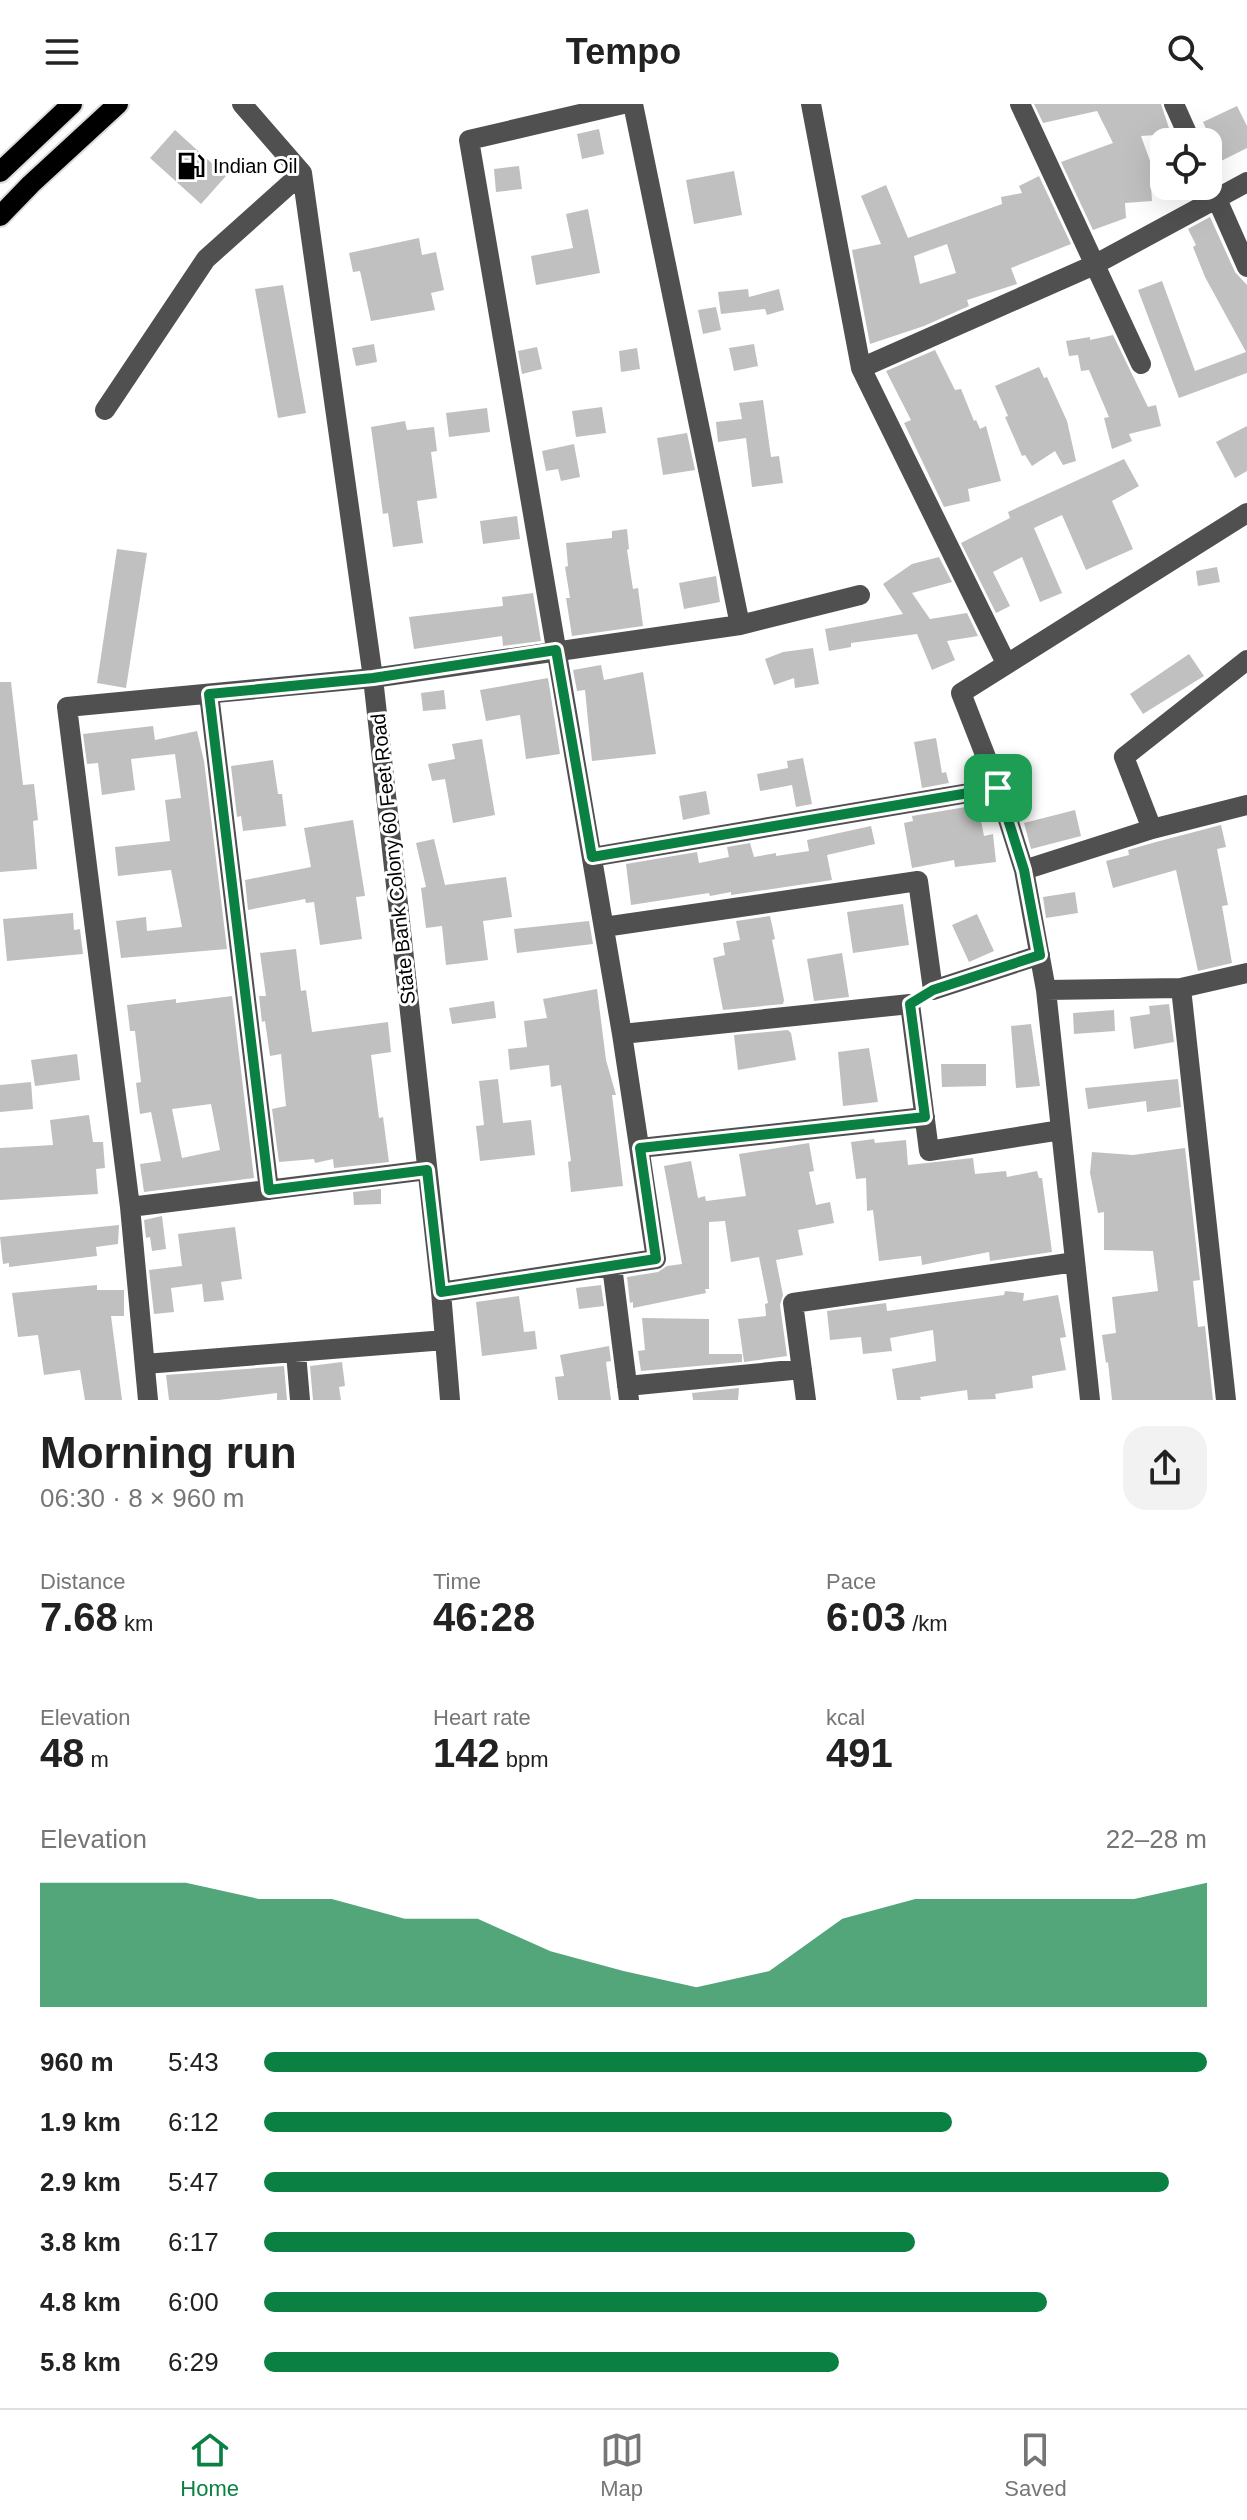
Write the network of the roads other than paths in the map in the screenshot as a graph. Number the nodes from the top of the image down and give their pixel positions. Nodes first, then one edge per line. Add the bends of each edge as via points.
1 (72, 104) edge
2 (118, 104) edge
3 (242, 104) edge
4 (623, 104) edge
5 (633, 104) edge
6 (811, 104) edge
7 (1020, 104) edge
8 (1174, 104) edge
9 (1185, 128) edge
10 (0, 172) edge
11 (302, 173) junction
12 (1247, 182) edge
13 (1222, 195) edge
14 (1213, 200) edge
15 (1218, 200) edge
16 (0, 216) edge
17 (1094, 265) junction
18 (1247, 267) edge
19 (1141, 364) dead end
20 (861, 368) junction
21 (105, 410) dead end
22 (1247, 513) edge
23 (860, 595) dead end
24 (740, 625) junction
25 (556, 650) junction
26 (1247, 660) edge
27 (1006, 663) junction
28 (373, 678) junction
29 (209, 694) junction
30 (998, 788) junction
31 (1247, 805) edge
32 (1152, 829) junction
33 (592, 857) junction
34 (1024, 870) junction
35 (604, 927) junction
36 (1040, 955) junction
37 (1247, 973) edge
38 (1181, 988) junction
39 (933, 990) junction
40 (1046, 990) junction
41 (910, 1004) junction
42 (622, 1034) junction
43 (925, 1117) junction
44 (1061, 1130) junction
45 (640, 1148) junction
46 (427, 1170) junction
47 (269, 1190) junction
48 (130, 1207) junction
49 (1075, 1262) junction
50 (612, 1266) junction
51 (441, 1292) junction
52 (445, 1340) junction
53 (296, 1353) junction
54 (145, 1364) junction
55 (802, 1369) junction
56 (628, 1393) edge
57 (148, 1400) edge
58 (300, 1400) edge
59 (450, 1400) edge
60 (806, 1400) edge
61 (1089, 1400) edge
62 (1226, 1400) edge

1 - 10 main road
2 - 16 main road
3 - 11 street
4 - 25 street via 469,140
5 - 24 street
6 - 20 street
7 - 17 street
8 - 9 street
11 - 21 street via 206,259
11 - 28 street, State Bank Colony 60 Feet Road
12 - 13 street
14 - 17 street
15 - 18 street
17 - 19 street
17 - 20 street
20 - 27 street
22 - 27 street
23 - 24 street
24 - 25 street
25 - 28 street
25 - 33 street
26 - 32 street via 1124,757
27 - 30 street via 961,693
28 - 29 street
28 - 46 street, State Bank Colony 60 Feet Road
29 - 47 street
29 - 48 street via 67,707
30 - 33 street
30 - 34 street
31 - 32 street
32 - 34 street
33 - 35 street
34 - 36 street
35 - 39 street via 918,881
35 - 42 street
36 - 39 street
36 - 40 street
37 - 38 street
38 - 40 street
38 - 62 street
39 - 41 street
40 - 44 street
41 - 42 street
41 - 43 street
42 - 45 street
43 - 44 street via 929,1151
43 - 45 street
44 - 49 street
45 - 50 street via 656,1259
46 - 47 street
46 - 51 street, State Bank Colony 60 Feet Road
47 - 48 street
48 - 54 street
49 - 55 street via 793,1303
49 - 61 street
50 - 51 street
50 - 56 street
51 - 52 street, State Bank Colony 60 Feet Road
52 - 53 street
52 - 59 street, State Bank Colony 60 Feet Road
53 - 54 street
53 - 58 street
54 - 57 street
55 - 56 street
55 - 60 street

